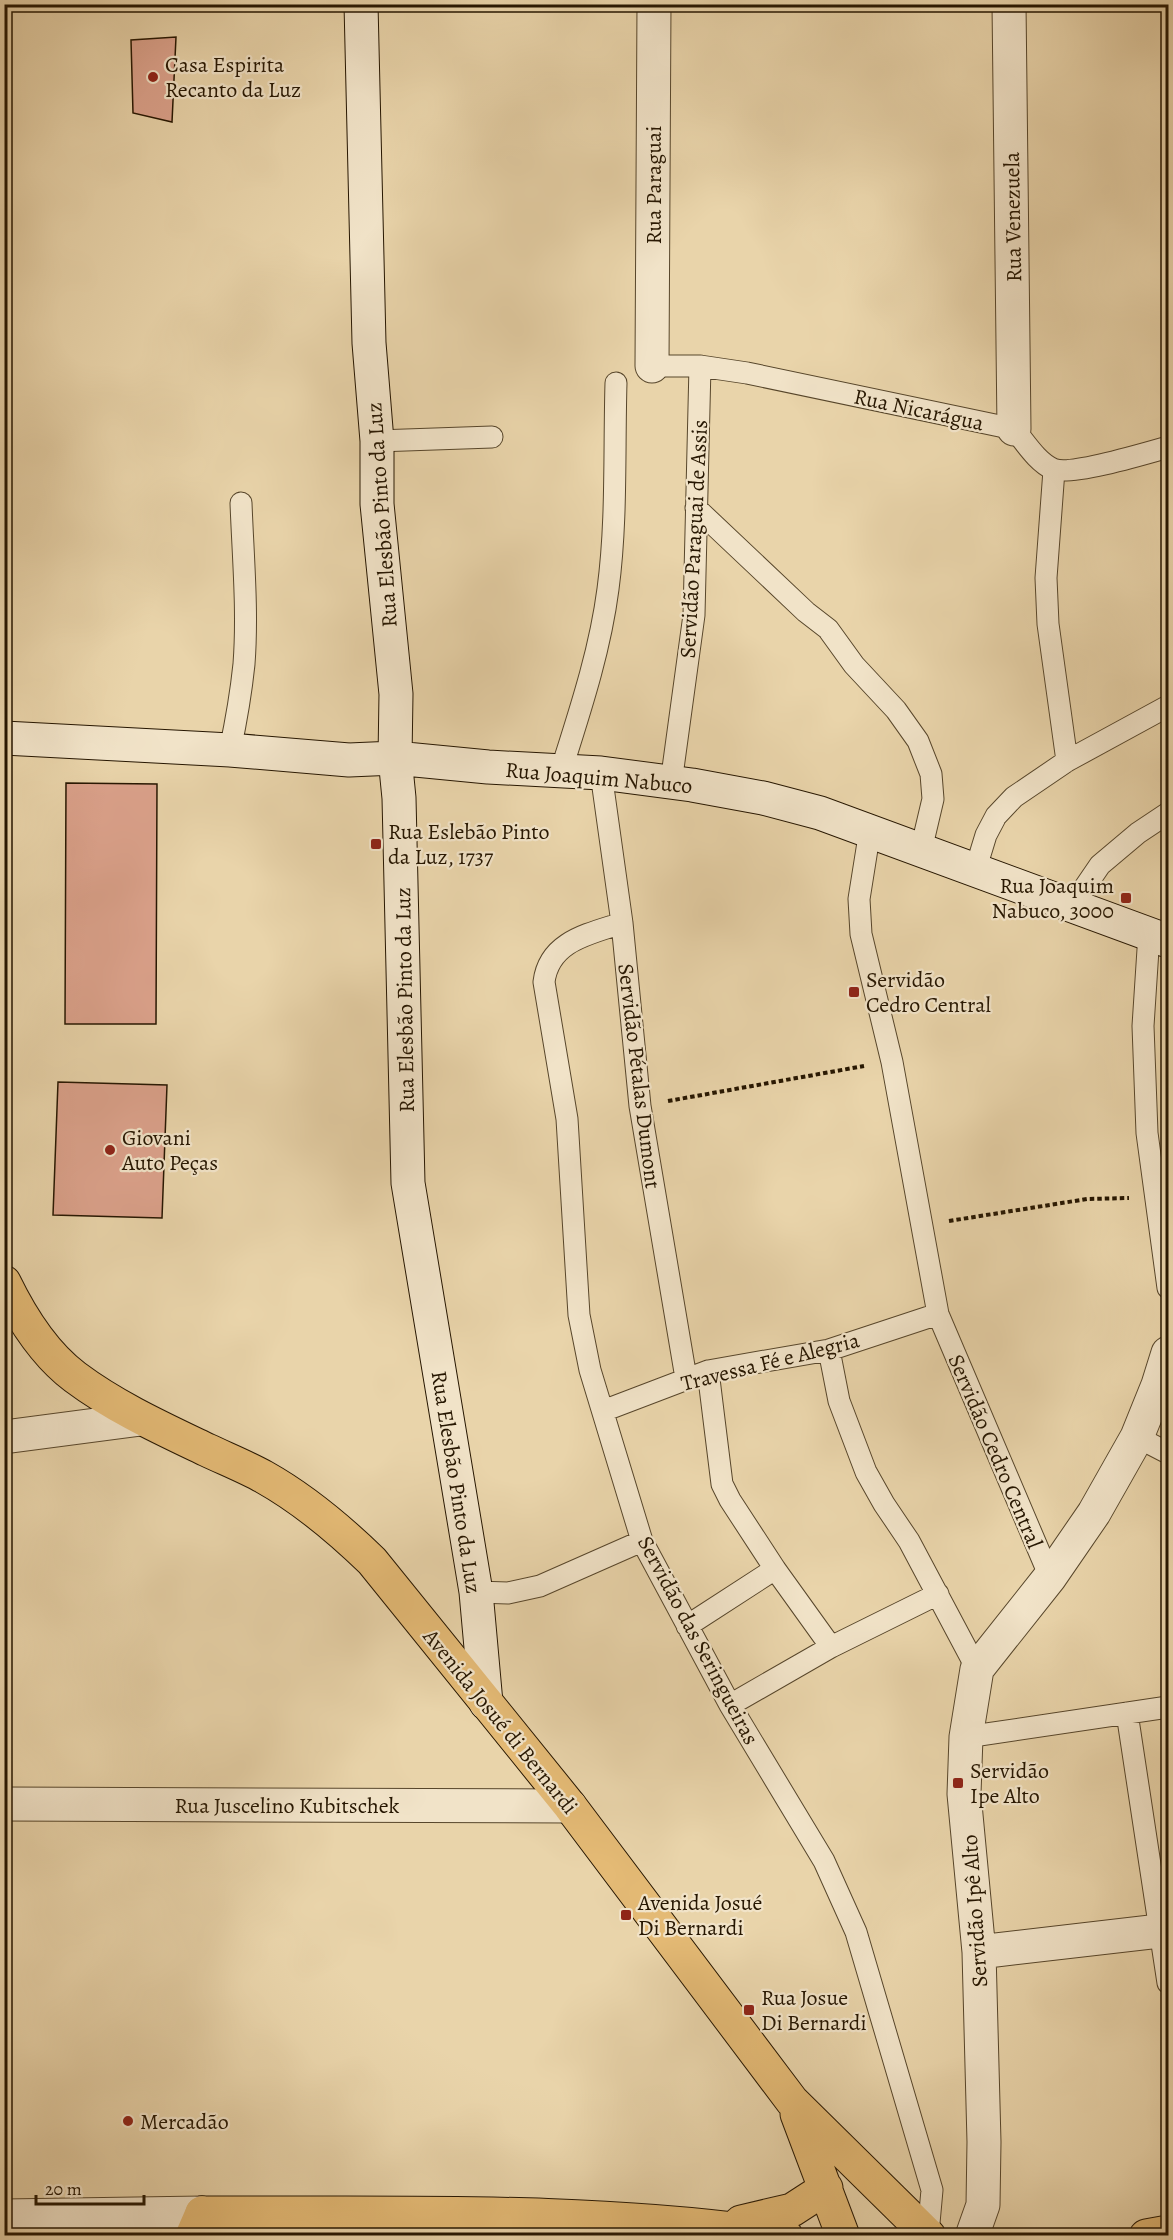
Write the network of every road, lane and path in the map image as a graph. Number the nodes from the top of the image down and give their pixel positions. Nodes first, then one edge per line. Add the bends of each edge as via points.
1 (362, 4) edge
2 (654, 4) edge
3 (1009, 4) edge
4 (652, 366) joint
5 (700, 366) junction
6 (616, 383) dead end
7 (1014, 429) junction
8 (492, 437) dead end
9 (377, 441) junction
10 (1168, 447) edge
11 (1054, 470) junction
12 (241, 503) dead end
13 (696, 507) junction
14 (1168, 706) edge
15 (4, 738) edge
16 (230, 750) junction
17 (395, 758) junction
18 (1067, 761) junction
19 (561, 771) junction
20 (601, 773) junction
21 (671, 783) junction
22 (1168, 813) edge
23 (870, 830) junction
24 (921, 850) junction
25 (975, 872) junction
26 (1072, 906) junction
27 (622, 923) junction
28 (1159, 938) edge
29 (891, 1062) junction
30 (640, 1106) junction
31 (1156, 1198) junction
32 (921, 1226) junction
33 (4, 1282) edge
34 (1168, 1288) edge
35 (938, 1314) junction
36 (829, 1350) junction
37 (1168, 1353) edge
38 (708, 1371) junction
39 (686, 1378) junction
40 (603, 1411) junction
41 (141, 1419) junction
42 (4, 1437) edge
43 (1137, 1437) junction
44 (1168, 1453) edge
45 (642, 1541) junction
46 (775, 1569) junction
47 (1050, 1577) junction
48 (476, 1592) junction
49 (938, 1594) junction
50 (687, 1626) junction
51 (831, 1647) junction
52 (976, 1669) junction
53 (486, 1703) junction
54 (730, 1705) junction
55 (1168, 1707) edge
56 (1127, 1713) junction
57 (966, 1737) junction
58 (4, 1804) edge
59 (570, 1806) junction
60 (1165, 1930) edge
61 (979, 1952) junction
62 (1168, 1983) edge
63 (792, 2101) junction
64 (826, 2188) junction
65 (4, 2216) edge
66 (197, 2224) edge
67 (731, 2231) edge
68 (1168, 2234) edge
69 (786, 2235) edge
70 (843, 2235) edge
71 (929, 2235) edge
72 (972, 2235) edge
73 (1146, 2235) edge

1 - 9 street, Rua Elesbão Pinto da Luz via 369,343
2 - 4 street, Rua Paraguai
3 - 7 street, Rua Venezuela
4 - 5 lane, Rua Nicarágua
5 - 7 lane, Rua Nicarágua
5 - 13 lane, Servidão Paraguai de Assis
6 - 19 lane via 608,588 599,640
7 - 11 lane, Rua Nicarágua
8 - 9 lane
9 - 17 street, Rua Elesbão Pinto da Luz via 377,504 396,694
10 - 11 lane via 1072,470
11 - 18 lane via 1046,578 1048,624
12 - 16 lane via 244,663
13 - 21 lane, Servidão Paraguai de Assis via 694,615
13 - 24 lane via 828,629 918,741 931,774 933,799
14 - 18 lane
15 - 16 street, Rua Joaquim Nabuco
16 - 17 street, Rua Joaquim Nabuco via 349,760
17 - 19 street, Rua Joaquim Nabuco
17 - 48 street, Rua Elesbão Pinto da Luz via 408,1183
18 - 25 lane via 1014,797 996,816
19 - 20 street, Rua Joaquim Nabuco
20 - 21 street, Rua Joaquim Nabuco
20 - 27 lane, Servidão Pétalas Dumont
21 - 23 street, Rua Joaquim Nabuco via 763,798
22 - 26 lane via 1100,865
23 - 24 street, Rua Joaquim Nabuco
23 - 29 lane, Servidão Cedro Central via 859,899 861,934
24 - 25 street, Rua Joaquim Nabuco
25 - 26 street, Rua Joaquim Nabuco
26 - 28 street, Rua Joaquim Nabuco
27 - 30 lane, Servidão Pétalas Dumont
27 - 40 lane, Servidão das Seringueiras via 561,947 548,964 544,982 567,1119 579,1315
28 - 31 lane via 1143,1026 1147,1133
29 - 30 path
29 - 32 lane, Servidão Cedro Central
30 - 39 lane, Servidão Pétalas Dumont
31 - 32 path via 1087,1199
31 - 34 lane
32 - 35 lane, Servidão Cedro Central
33 - 41 main road, Avenida Josué di Bernardi via 17,1309 58,1361 74,1376
35 - 36 lane, Travessa Fé e Alegria
35 - 47 lane, Servidão Cedro Central
36 - 38 lane, Travessa Fé e Alegria
36 - 49 lane via 839,1401 866,1472
37 - 43 street
38 - 39 lane, Travessa Fé e Alegria
38 - 46 lane via 722,1484
39 - 40 lane, Travessa Fé e Alegria
40 - 45 lane, Servidão das Seringueiras
41 - 42 street
41 - 53 main road, Avenida Josué di Bernardi via 262,1476 302,1500 340,1530 379,1570
43 - 44 lane
43 - 47 street via 1094,1514
45 - 48 lane via 540,1586 508,1593
45 - 50 lane, Servidão das Seringueiras
46 - 50 lane
46 - 51 lane
47 - 52 street
48 - 53 street, Rua Elesbão Pinto da Luz
49 - 51 lane
49 - 52 lane
50 - 54 lane, Servidão das Seringueiras
51 - 54 lane
52 - 57 street, Servidão Ipê Alto
53 - 59 main road, Avenida Josué di Bernardi
54 - 71 lane, Servidão das Seringueiras via 824,1862 855,1932 933,2190
55 - 56 lane
56 - 57 lane
56 - 60 lane
57 - 61 street, Servidão Ipê Alto via 964,1794
58 - 59 street, Rua Juscelino Kubitschek
59 - 63 main road, Avenida Josué di Bernardi
60 - 61 street
60 - 62 lane
61 - 72 street, Servidão Ipê Alto via 983,2205
63 - 64 main road, Avenida Josué di Bernardi
63 - 71 main road, Avenida Josué di Bernardi
64 - 67 main road via 792,2210
64 - 70 main road, Avenida Josué di Bernardi
65 - 66 street
66 - 67 main road via 559,2216
67 - 69 main road
68 - 73 main road

